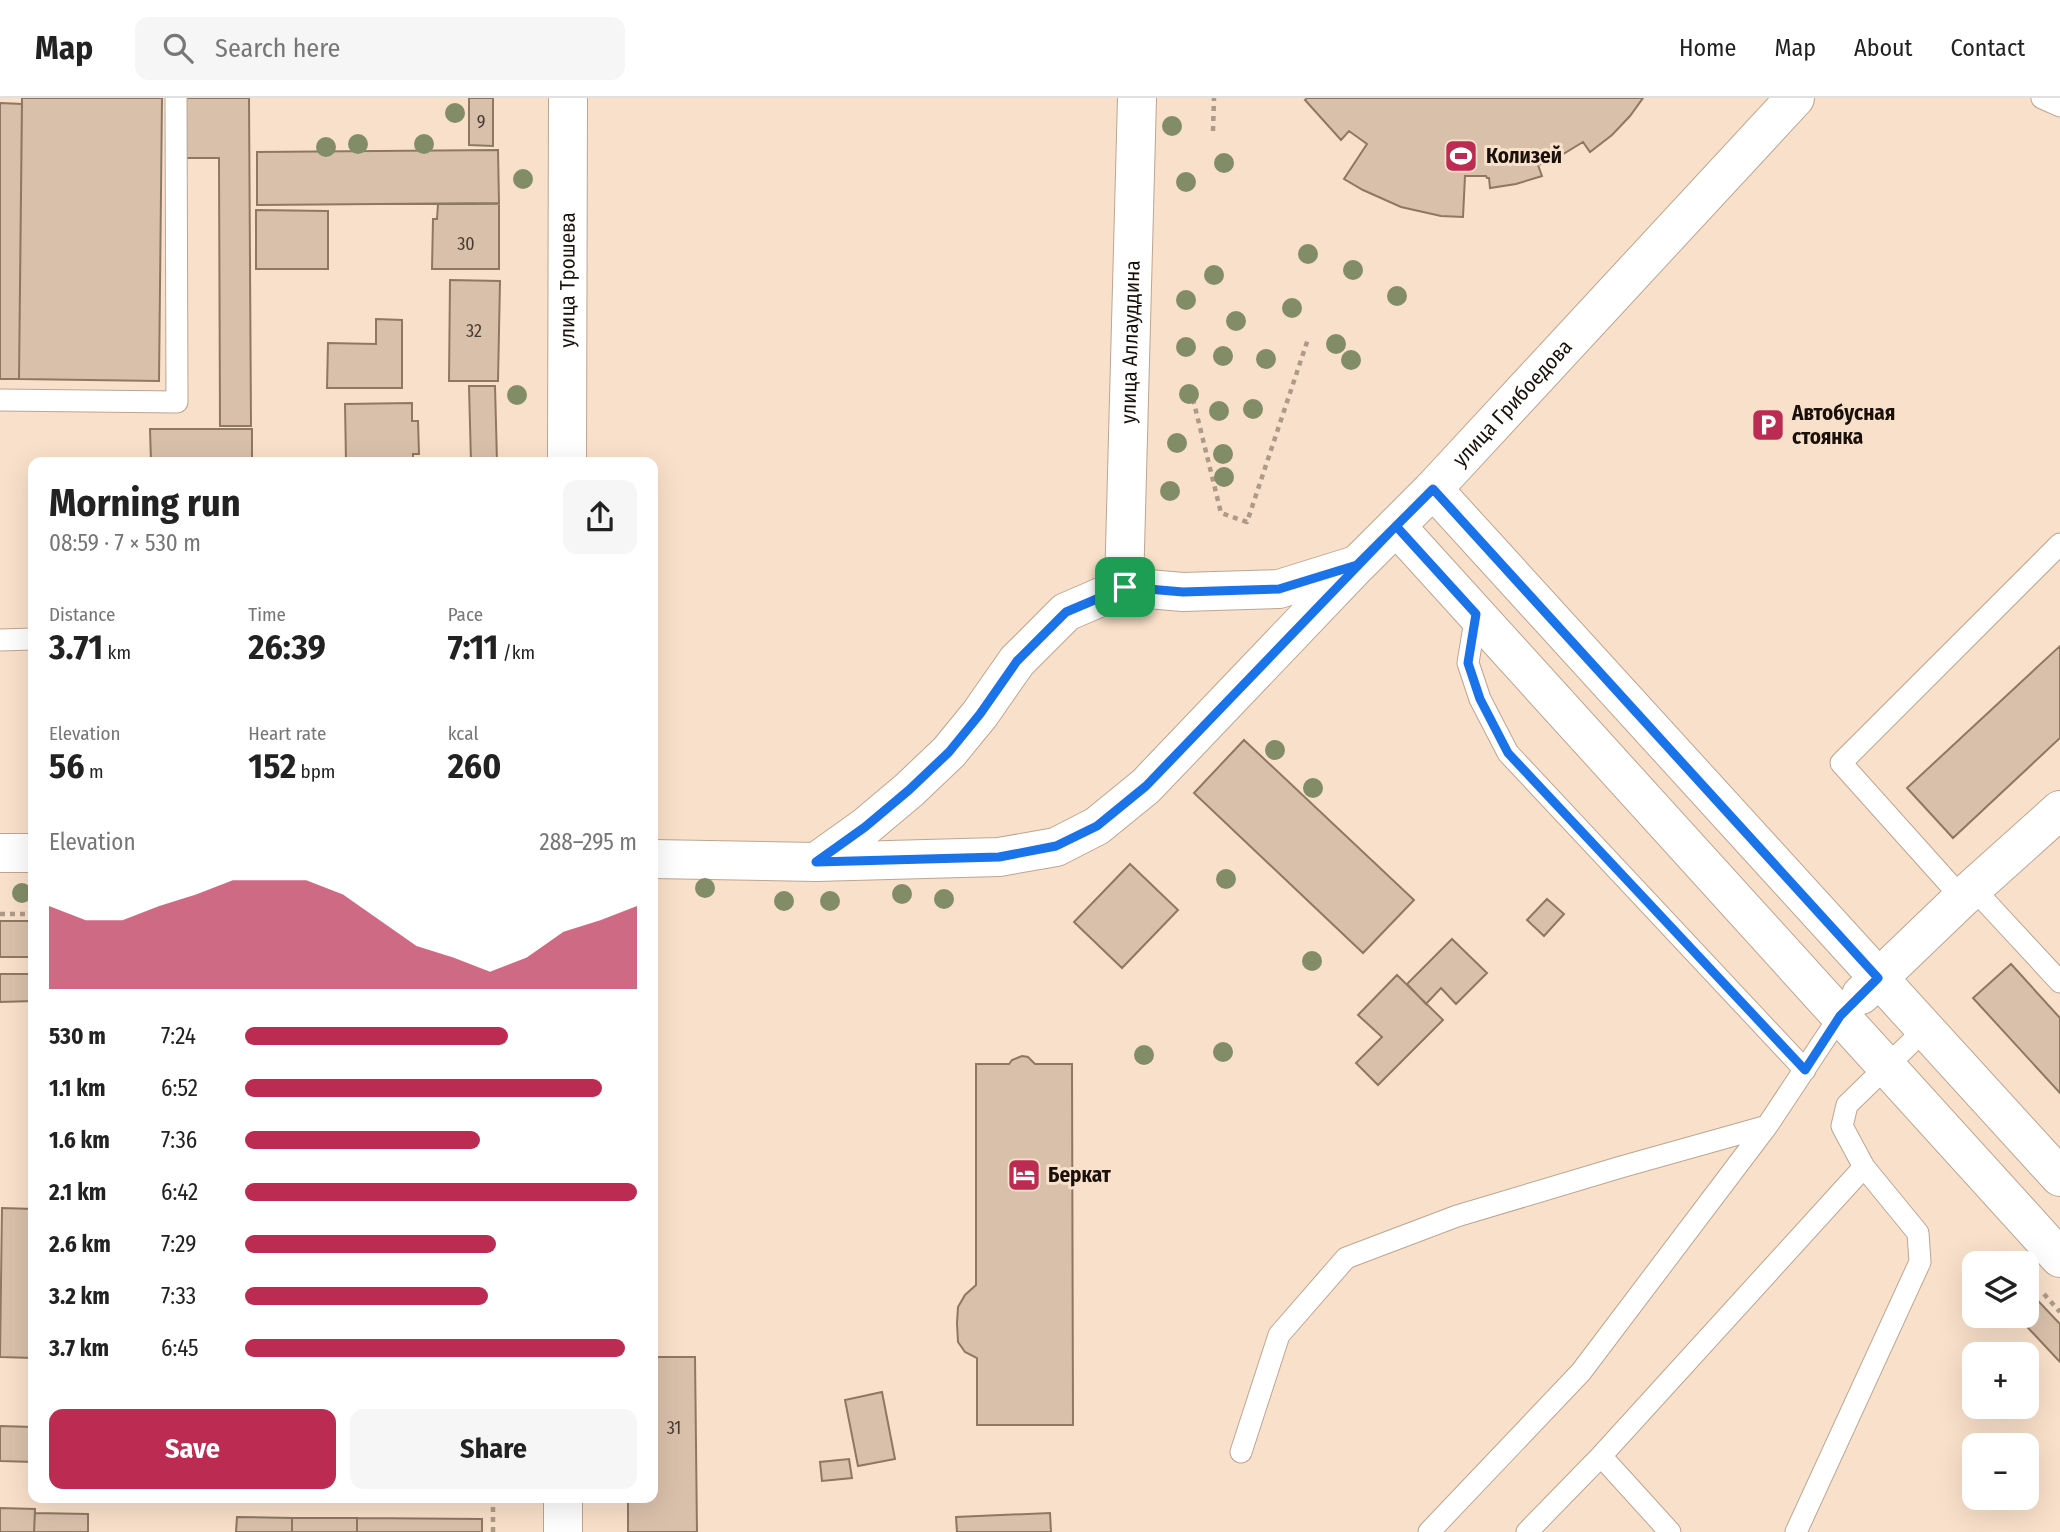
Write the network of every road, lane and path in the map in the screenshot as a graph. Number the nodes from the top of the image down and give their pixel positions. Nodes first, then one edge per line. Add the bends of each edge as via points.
1 (176, 98) edge
2 (568, 98) edge
3 (1137, 98) edge
4 (1214, 98) edge
5 (1794, 98) edge
6 (2042, 98) edge
7 (2060, 106) edge
8 (1213, 131) dead end
9 (1308, 339) dead end
10 (1194, 399) dead end
11 (0, 400) edge
12 (567, 457) edge
13 (1433, 489) junction
14 (1396, 526) junction
15 (2060, 544) edge
16 (1357, 565) junction
17 (1125, 587) junction
18 (1476, 614) junction
19 (28, 639) edge
20 (0, 640) edge
21 (2060, 810) edge
22 (0, 853) edge
23 (28, 853) edge
24 (658, 859) edge
25 (816, 862) junction
26 (1968, 893) junction
27 (0, 914) edge
28 (28, 914) edge
29 (1878, 978) junction
30 (2060, 982) edge
31 (1840, 1016) junction
32 (1925, 1029) junction
33 (1886, 1067) junction
34 (1805, 1070) junction
35 (1767, 1126) junction
36 (1864, 1167) junction
37 (2060, 1177) edge
38 (2060, 1258) edge
39 (1241, 1452) dead end
40 (1601, 1456) junction
41 (493, 1503) edge
42 (563, 1503) edge
43 (493, 1532) edge
44 (563, 1532) edge
45 (1429, 1532) edge
46 (1527, 1532) edge
47 (1670, 1532) edge
48 (1796, 1532) edge

1 - 11 lane via 177,402
2 - 12 street, улица Трошева
3 - 17 street, улица Аллауддина
4 - 8 path
5 - 13 street, улица Грибоедова
6 - 7 lane
9 - 10 path via 1247,522 1222,513
13 - 14 street, улица Грибоедова
13 - 29 street
14 - 16 street, улица Грибоедова
14 - 18 street
15 - 26 lane via 1841,762
16 - 17 street via 1279,589 1183,592
16 - 25 street, улица Грибоедова via 1146,786 1097,826 1056,846 999,857
17 - 25 street via 1066,612 1017,661 949,752 865,827
18 - 31 street
18 - 34 lane via 1468,663 1480,699 1508,753
19 - 20 lane
21 - 26 street
22 - 23 street
24 - 25 street, улица Грибоедова
26 - 29 street
26 - 30 lane
27 - 28 path
29 - 31 street
29 - 32 street
31 - 33 street
31 - 34 lane
32 - 33 lane
32 - 37 street
33 - 36 lane via 1847,1105 1842,1126
33 - 38 street
34 - 35 lane
35 - 39 lane via 1457,1216 1346,1258 1279,1335
35 - 45 lane via 1581,1372
36 - 40 lane
36 - 48 lane via 1918,1233 1920,1262
40 - 46 lane
40 - 47 lane
41 - 43 path
42 - 44 street

